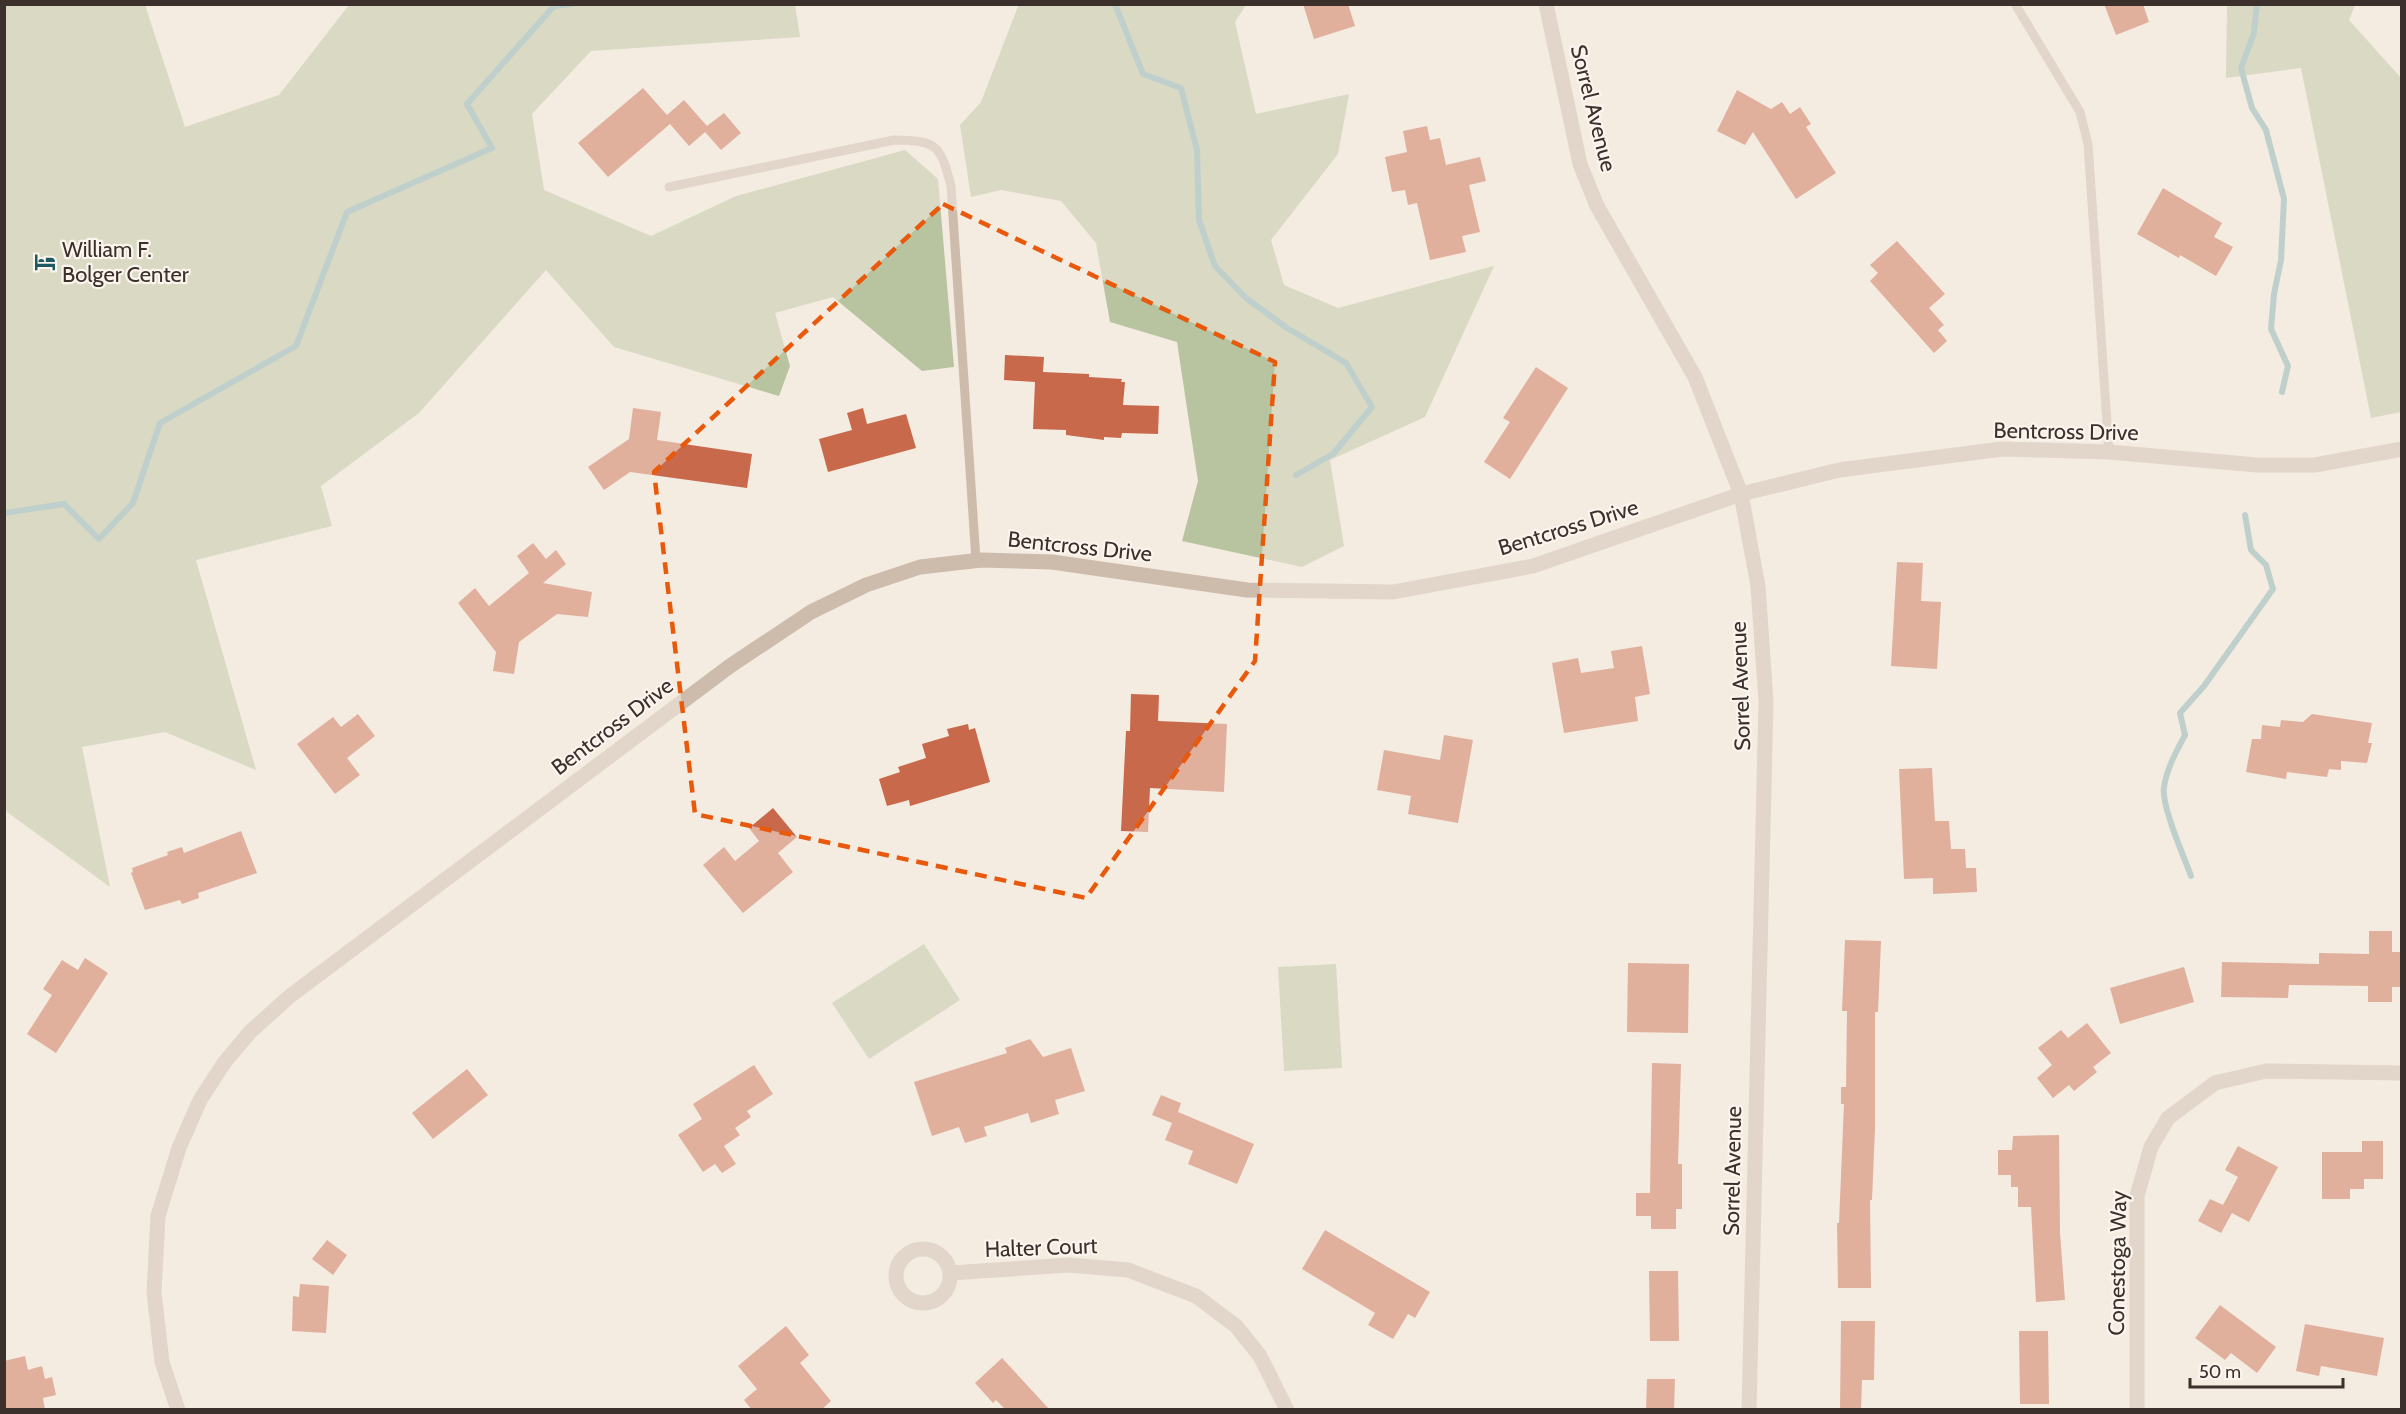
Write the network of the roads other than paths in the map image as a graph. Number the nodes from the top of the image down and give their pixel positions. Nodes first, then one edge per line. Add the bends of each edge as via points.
1 (1546, 4) edge
2 (2015, 4) edge
3 (669, 187) dead end
4 (2402, 449) edge
5 (2109, 452) junction
6 (1741, 494) junction
7 (976, 560) junction
8 (2402, 1073) edge
9 (951, 1273) dead end
10 (178, 1410) edge
11 (1287, 1410) edge
12 (1749, 1410) edge
13 (2138, 1410) edge

1 - 6 street, Sorrel Avenue via 1580,164 1597,206 1695,377
2 - 5 lane via 2080,111 2088,144
3 - 7 lane via 894,140 923,141 935,148 945,162 951,186
4 - 5 street, Bentcross Drive via 2315,465 2257,465
5 - 6 street, Bentcross Drive via 2002,449 1839,470
6 - 7 street, Bentcross Drive via 1533,566 1393,592 1247,590 1052,562
6 - 12 street, Sorrel Avenue via 1758,586 1766,702
7 - 10 street, Bentcross Drive via 920,567 866,585 811,612 722,672 306,983 250,1032 200,1100 179,1148 158,1216 154,1292 162,1362
8 - 13 street, Conestoga Way via 2266,1071 2215,1083 2168,1118 2151,1147 2137,1196
9 - 11 street, Halter Court via 1069,1265 1128,1270 1196,1296 1236,1326 1260,1356

